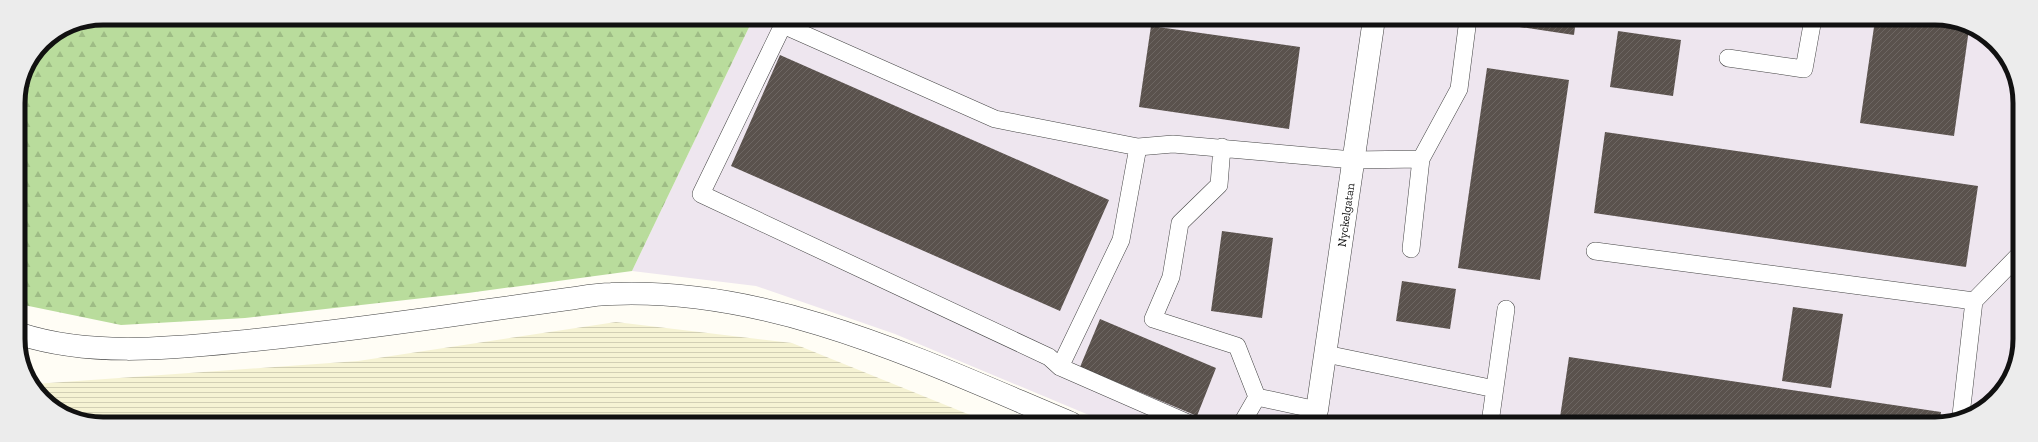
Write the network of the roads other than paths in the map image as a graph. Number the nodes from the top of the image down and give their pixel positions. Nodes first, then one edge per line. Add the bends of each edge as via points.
1 (783, 25) edge
2 (785, 25) edge
3 (1373, 25) edge
4 (1467, 25) edge
5 (1812, 25) edge
6 (1728, 58) dead end
7 (1138, 147) junction
8 (1222, 147) junction
9 (1421, 159) junction
10 (1353, 160) junction
11 (1411, 249) dead end
12 (1595, 251) dead end
13 (2013, 261) edge
14 (1974, 301) junction
15 (1506, 309) dead end
16 (25, 336) edge
17 (1326, 354) junction
18 (1060, 367) junction
19 (1495, 389) junction
20 (1257, 397) junction
21 (1317, 410) joint
22 (1960, 413) edge
23 (1057, 417) edge
24 (1174, 417) edge
25 (1245, 417) edge
26 (1491, 417) edge

1 - 18 lane via 701,194 1048,357
2 - 7 lane via 995,119
3 - 10 street, Nyckelgatan
4 - 9 lane via 1459,89
5 - 6 lane via 1804,69
7 - 8 lane via 1173,144
7 - 18 lane via 1121,240
8 - 10 lane
8 - 20 lane via 1219,185 1180,223 1171,277 1154,319 1237,346
9 - 10 lane
9 - 11 lane
10 - 17 street, Nyckelgatan
12 - 14 lane
13 - 14 lane
14 - 22 lane
15 - 19 lane
16 - 23 street via 92,347 165,349 425,319 609,294 676,294 742,304 824,325 908,355
17 - 19 lane
17 - 21 street, Nyckelgatan
18 - 24 lane
19 - 26 lane
20 - 21 lane
20 - 25 lane

